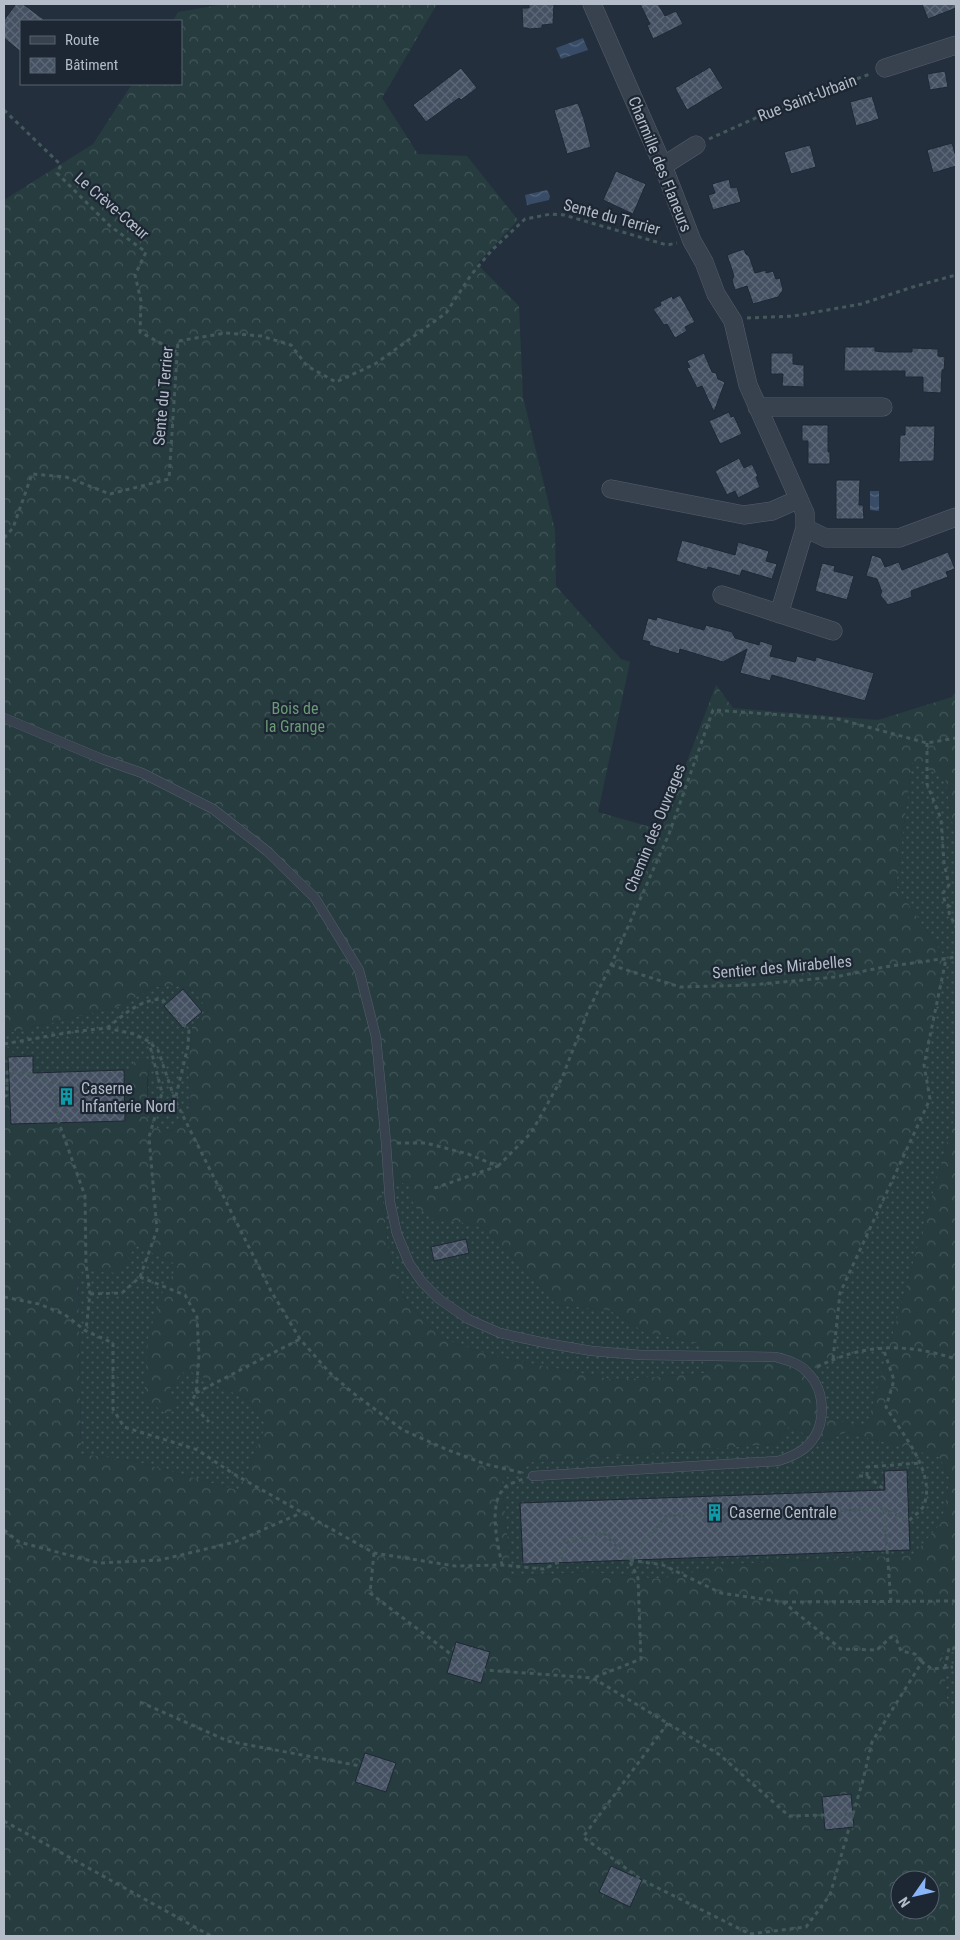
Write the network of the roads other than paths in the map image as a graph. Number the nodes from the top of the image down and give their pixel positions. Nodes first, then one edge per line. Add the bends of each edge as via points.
1 (592, 4) edge
2 (956, 45) edge
3 (885, 68) road end
4 (696, 146) road end
5 (663, 166) junction
6 (757, 407) junction
7 (883, 407) dead end
8 (611, 490) dead end
9 (799, 499) junction
10 (956, 517) edge
11 (805, 528) junction
12 (722, 595) dead end
13 (779, 614) junction
14 (833, 631) dead end
15 (4, 718) edge
16 (533, 1476) road end

1 - 5 street, Charmille des Flaneurs
2 - 3 street
4 - 5 street
5 - 6 street, Charmille des Flaneurs via 716,294 740,320 748,385
6 - 7 street
6 - 9 street, Charmille des Flaneurs
8 - 9 street via 744,515 772,511
9 - 11 street, Charmille des Flaneurs via 805,512
10 - 11 street via 899,538 826,538
11 - 13 street
12 - 13 street
13 - 14 street
15 - 16 lane via 142,773 213,809 267,851 315,898 359,970 376,1037 390,1202 397,1234 409,1263 440,1300 468,1319 500,1332 592,1351 776,1357 793,1362 807,1372 817,1385 822,1401 822,1417 807,1446 778,1461

